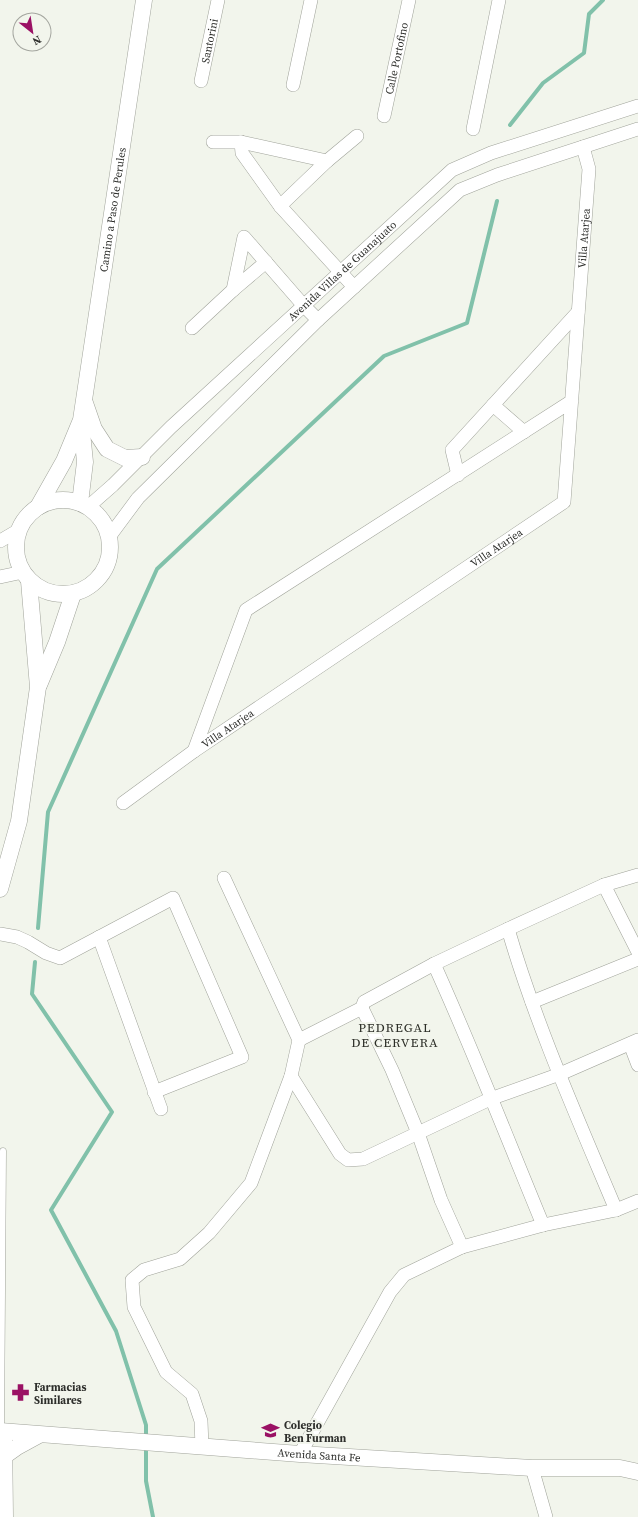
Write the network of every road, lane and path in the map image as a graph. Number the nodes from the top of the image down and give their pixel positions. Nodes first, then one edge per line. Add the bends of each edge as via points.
1 (144, 0) edge
2 (218, 0) edge
3 (311, 0) edge
4 (409, 0) edge
5 (499, 0) edge
6 (201, 81) dead end
7 (293, 85) dead end
8 (638, 106) edge
9 (384, 116) dead end
10 (473, 129) dead end
11 (638, 129) edge
12 (357, 136) dead end
13 (213, 142) dead end
14 (241, 142) junction
15 (583, 147) junction
16 (328, 161) junction
17 (280, 206) junction
18 (266, 262) junction
19 (340, 273) junction
20 (354, 287) junction
21 (234, 290) junction
22 (304, 306) junction
23 (578, 312) junction
24 (318, 320) junction
25 (192, 328) dead end
26 (572, 402) junction
27 (85, 403) junction
28 (493, 405) junction
29 (81, 420) junction
30 (524, 432) junction
31 (142, 457) junction
32 (458, 475) junction
33 (84, 505) junction
34 (38, 507) junction
35 (19, 530) junction
36 (109, 537) junction
37 (0, 541) edge
38 (0, 577) edge
39 (26, 577) junction
40 (73, 594) junction
41 (38, 687) junction
42 (194, 751) junction
43 (123, 803) dead end
44 (638, 875) edge
45 (224, 878) dead end
46 (604, 885) junction
47 (0, 889) edge
48 (508, 929) junction
49 (0, 934) edge
50 (99, 937) junction
51 (638, 952) edge
52 (638, 959) edge
53 (434, 964) junction
54 (532, 1002) junction
55 (362, 1008) junction
56 (299, 1040) junction
57 (634, 1042) edge
58 (638, 1065) edge
59 (560, 1074) junction
60 (291, 1076) junction
61 (154, 1092) junction
62 (490, 1099) junction
63 (161, 1109) dead end
64 (418, 1132) junction
65 (3, 1151) dead end
66 (638, 1201) edge
67 (616, 1210) junction
68 (543, 1225) junction
69 (462, 1247) junction
70 (2, 1431) edge
71 (39, 1434) junction
72 (202, 1447) junction
73 (300, 1454) junction
74 (3, 1457) junction
75 (532, 1468) junction
76 (638, 1472) edge
77 (2, 1484) edge
78 (5, 1517) edge
79 (546, 1517) edge

1 - 27 street, Camino a Paso de Perules
2 - 6 street, Santorini
3 - 7 street
4 - 9 street, Calle Portofino
5 - 10 street
8 - 19 street, Avenida Villas de Guanajuato via 491,153 452,170
11 - 15 street, Avenida Villas de Guanajuato
12 - 16 street
13 - 14 street
14 - 16 street
14 - 17 street via 242,153
15 - 20 street, Avenida Villas de Guanajuato via 460,190
15 - 23 street, Villa Atarjea via 589,169
16 - 17 street
17 - 19 street
18 - 21 street
18 - 21 street via 244,237
18 - 22 street
19 - 20 street
19 - 22 street, Avenida Villas de Guanajuato
20 - 24 street, Avenida Villas de Guanajuato
21 - 25 street
22 - 24 street
22 - 31 street, Avenida Villas de Guanajuato via 171,427
23 - 26 street, Villa Atarjea
23 - 28 street
24 - 36 street, Avenida Villas de Guanajuato via 138,498
26 - 30 street, Villa Atarjea
26 - 42 street, Villa Atarjea via 564,502
27 - 29 street, Camino a Paso de Perules
27 - 31 street via 94,429 107,449 124,458
28 - 30 street
28 - 32 street via 452,450
29 - 33 street, Camino a Paso de Perules via 85,462
29 - 34 street, Camino a Paso de Perules via 64,460
30 - 32 street, Villa Atarjea
31 - 33 street, Avenida Villas de Guanajuato via 113,486
32 - 42 street, Villa Atarjea via 246,610
33 - 34 street via 66,500 52,501
33 - 36 street via 98,515
34 - 35 street via 27,517
35 - 37 street
35 - 39 street via 16,544 17,559
36 - 40 street via 110,552 106,566 87,588
38 - 39 street
39 - 40 street via 45,590
39 - 41 street
40 - 41 street
41 - 47 street via 19,821
42 - 43 street
44 - 46 street
45 - 56 street
46 - 48 street
46 - 51 street
48 - 53 street
48 - 54 street
49 - 50 street via 17,937 60,958
50 - 61 street
50 - 61 street via 173,898 242,1057
52 - 54 street
53 - 55 street via 364,1002
53 - 62 street via 459,1019
54 - 59 street
55 - 56 street
55 - 64 street
56 - 60 street
57 - 58 street
57 - 59 street
59 - 62 street
59 - 67 street
60 - 64 street via 340,1154 348,1160 363,1159
60 - 72 street via 251,1183 209,1233 180,1259 144,1270 132,1280 134,1307 166,1372 192,1394 201,1421
61 - 63 street
62 - 64 street
62 - 68 street
64 - 69 street via 441,1200
65 - 70 lane
66 - 67 street
67 - 68 street
68 - 69 street
69 - 73 street via 404,1274 390,1292
70 - 71 street, Avenida Santa Fe
70 - 74 street
71 - 72 street, Avenida Santa Fe
71 - 74 street
72 - 73 street, Avenida Santa Fe
73 - 75 street, Avenida Santa Fe
74 - 77 street
75 - 76 street, Avenida Santa Fe via 620,1468
75 - 79 street
77 - 78 street

